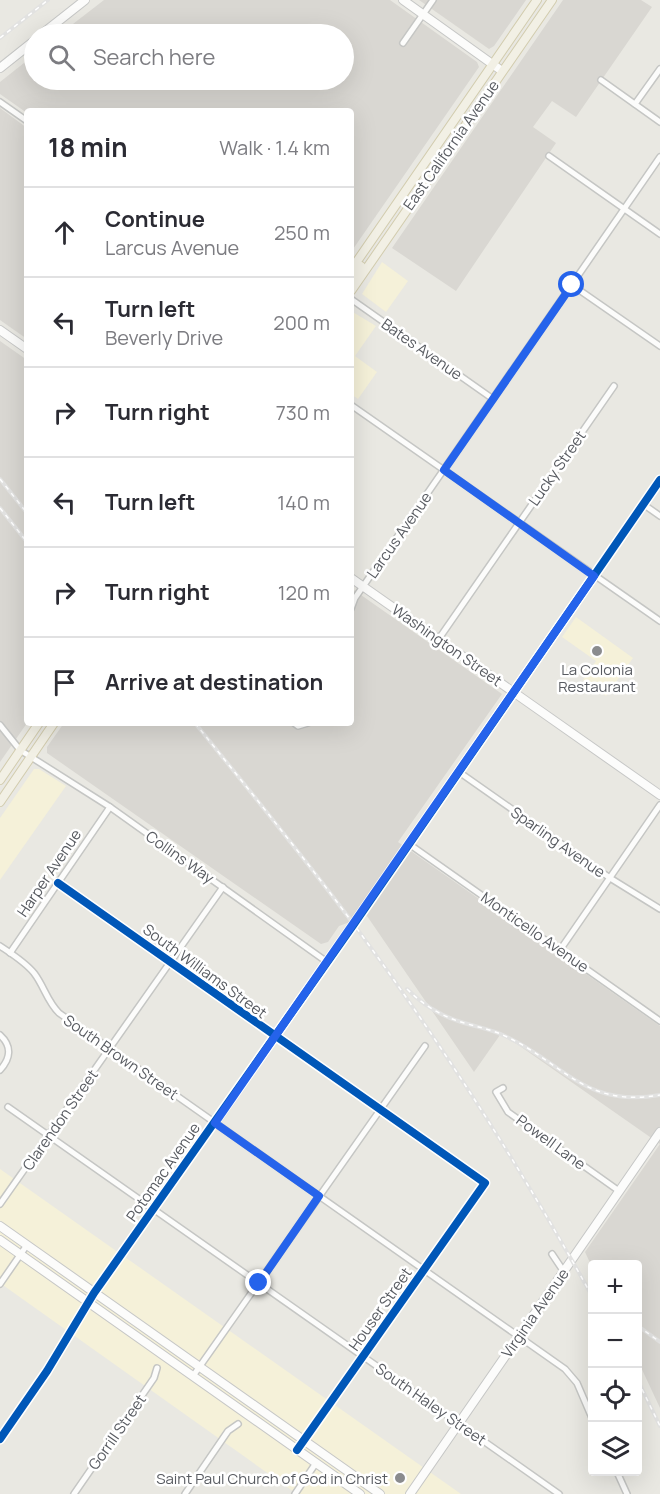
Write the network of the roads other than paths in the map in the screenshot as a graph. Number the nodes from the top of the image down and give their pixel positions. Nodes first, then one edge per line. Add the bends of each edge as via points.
1 (85, 0) edge
2 (403, 0) edge
3 (433, 0) edge
4 (537, 0) edge
5 (552, 0) edge
6 (423, 14) junction
7 (55, 24) edge
8 (404, 43) dead end
9 (24, 48) edge
10 (493, 64) junction
11 (0, 68) edge
12 (660, 69) edge
13 (502, 71) junction
14 (601, 80) dead end
15 (0, 102) edge
16 (635, 104) junction
17 (24, 119) edge
18 (660, 122) edge
19 (549, 156) dead end
20 (660, 157) edge
21 (395, 205) junction
22 (624, 209) junction
23 (660, 234) edge
24 (368, 246) junction
25 (375, 256) junction
26 (354, 266) edge
27 (354, 276) edge
28 (572, 285) junction
29 (354, 287) edge
30 (354, 301) edge
31 (0, 330) edge
32 (660, 346) edge
33 (24, 347) edge
34 (614, 386) dead end
35 (493, 399) junction
36 (354, 407) edge
37 (444, 470) junction
38 (660, 480) edge
39 (643, 504) junction
40 (660, 516) edge
41 (519, 523) junction
42 (594, 576) junction
43 (354, 580) edge
44 (363, 587) junction
45 (354, 600) edge
46 (660, 621) edge
47 (438, 640) junction
48 (514, 692) junction
49 (0, 725) edge
50 (37, 726) edge
51 (52, 726) edge
52 (20, 750) junction
53 (31, 757) junction
54 (459, 772) junction
55 (0, 780) edge
56 (660, 795) edge
57 (0, 802) edge
58 (660, 805) edge
59 (110, 807) junction
60 (409, 844) junction
61 (610, 878) junction
62 (58, 883) junction
63 (224, 887) junction
64 (660, 909) edge
65 (0, 946) edge
66 (560, 950) junction
67 (10, 953) junction
68 (171, 962) junction
69 (327, 962) junction
70 (660, 1021) edge
71 (0, 1035) edge
72 (275, 1037) junction
73 (425, 1046) dead end
74 (110, 1049) junction
75 (0, 1070) edge
76 (503, 1088) dead end
77 (8, 1107) dead end
78 (380, 1110) junction
79 (215, 1123) junction
80 (660, 1132) edge
81 (49, 1136) junction
82 (485, 1183) joint
83 (619, 1191) junction
84 (319, 1196) junction
85 (0, 1204) edge
86 (154, 1209) junction
87 (0, 1226) edge
88 (0, 1240) edge
89 (27, 1245) junction
90 (20, 1254) junction
91 (552, 1254) dead end
92 (424, 1270) junction
93 (564, 1272) junction
94 (259, 1283) junction
95 (0, 1284) edge
96 (94, 1293) junction
97 (88, 1303) junction
98 (519, 1336) junction
99 (363, 1356) junction
100 (199, 1366) junction
101 (157, 1368) dead end
102 (193, 1376) junction
103 (588, 1410) edge
104 (458, 1423) junction
105 (238, 1424) dead end
106 (0, 1439) edge
107 (304, 1440) junction
108 (297, 1450) junction
109 (316, 1463) junction
110 (619, 1476) edge
111 (74, 1494) edge
112 (185, 1494) edge
113 (296, 1494) edge
114 (360, 1494) edge
115 (380, 1494) edge
116 (410, 1494) edge
117 (559, 1494) edge
118 (627, 1494) edge

1 - 7 street
2 - 6 street
3 - 6 street
4 - 10 main road, East California Avenue
5 - 13 main road, East California Avenue
6 - 8 street
6 - 10 street
9 - 11 street
10 - 13 street
10 - 21 main road, East California Avenue
12 - 16 street
13 - 25 main road, East California Avenue
14 - 16 street
15 - 17 street
16 - 18 street
19 - 22 street
20 - 22 street, Larcus Avenue
21 - 24 main road, East California Avenue
21 - 25 main road via 398,210
22 - 23 street
22 - 28 street, Larcus Avenue
24 - 26 main road, East California Avenue
24 - 27 main road via 366,258
25 - 29 main road, East California Avenue
28 - 32 street
28 - 35 street, Larcus Avenue
30 - 35 street, Bates Avenue
31 - 33 street
34 - 41 street, Lucky Street
35 - 37 street, Larcus Avenue
36 - 37 street
37 - 41 street
37 - 44 street, Larcus Avenue
38 - 39 street, Potomac Avenue
39 - 40 street
39 - 42 street, Potomac Avenue
41 - 42 street
41 - 47 street, Lucky Street
42 - 46 street
42 - 48 street, Potomac Avenue
43 - 44 street, Washington Street
44 - 45 street, Larcus Avenue
44 - 47 street, Washington Street
47 - 48 street, Washington Street
48 - 54 street, Potomac Avenue
48 - 56 street, Washington Street
49 - 52 street, Collins Way
50 - 52 main road
51 - 53 main road
52 - 53 street, Collins Way
52 - 55 main road
53 - 57 main road
53 - 59 street, Collins Way
54 - 60 street, Potomac Avenue
54 - 61 street, Sparling Avenue
58 - 61 street
59 - 62 street, Harper Avenue
59 - 63 street, Collins Way
60 - 66 street, Monticello Avenue
60 - 69 street, Potomac Avenue
61 - 64 street, Sparling Avenue
61 - 66 street
62 - 67 street, Harper Avenue
62 - 68 street, South Williams Street
63 - 68 street, Clarendon Street
63 - 69 street, Collins Way
65 - 67 street, South Brown Street
66 - 70 street, Monticello Avenue
67 - 74 street, South Brown Street via 35,974 59,1013
68 - 72 street, South Williams Street
68 - 74 street, Clarendon Street
69 - 72 street, Potomac Avenue
71 - 75 street via 10,1053
72 - 78 street, South Williams Street
72 - 79 street, Potomac Avenue
73 - 78 street
74 - 79 street, South Brown Street
74 - 81 street, Clarendon Street
76 - 83 street, Powell Lane via 496,1092 508,1112
77 - 81 street, South Haley Street
78 - 82 street, South Williams Street
78 - 84 street
79 - 84 street, South Brown Street
79 - 86 street, Potomac Avenue
80 - 83 street, Virginia Avenue
81 - 85 street, Clarendon Street
81 - 86 street, South Haley Street
82 - 92 street, Houser Street
83 - 93 street, Virginia Avenue
84 - 92 street, South Brown Street
84 - 94 street
86 - 94 street, South Haley Street
86 - 96 street, Potomac Avenue
87 - 89 street
88 - 90 street
89 - 90 street
89 - 96 street
90 - 95 street
90 - 97 street
91 - 93 street
92 - 98 street, South Brown Street
92 - 99 street, Houser Street
93 - 98 street, Virginia Avenue
94 - 99 street, South Haley Street
94 - 100 street
96 - 97 street, Potomac Avenue
96 - 100 street
97 - 102 street
97 - 106 street, Potomac Avenue
98 - 103 street, South Brown Street via 571,1375
98 - 104 street, Virginia Avenue
99 - 104 street, South Haley Street
99 - 107 street, Houser Street
100 - 102 street
100 - 107 street
101 - 111 street, Gorrill Street
102 - 108 street
104 - 116 street, Virginia Avenue
104 - 117 street, South Haley Street
105 - 112 street via 228,1431
107 - 108 street, Houser Street
107 - 115 street
108 - 109 street
109 - 113 street
109 - 114 street
110 - 118 street

